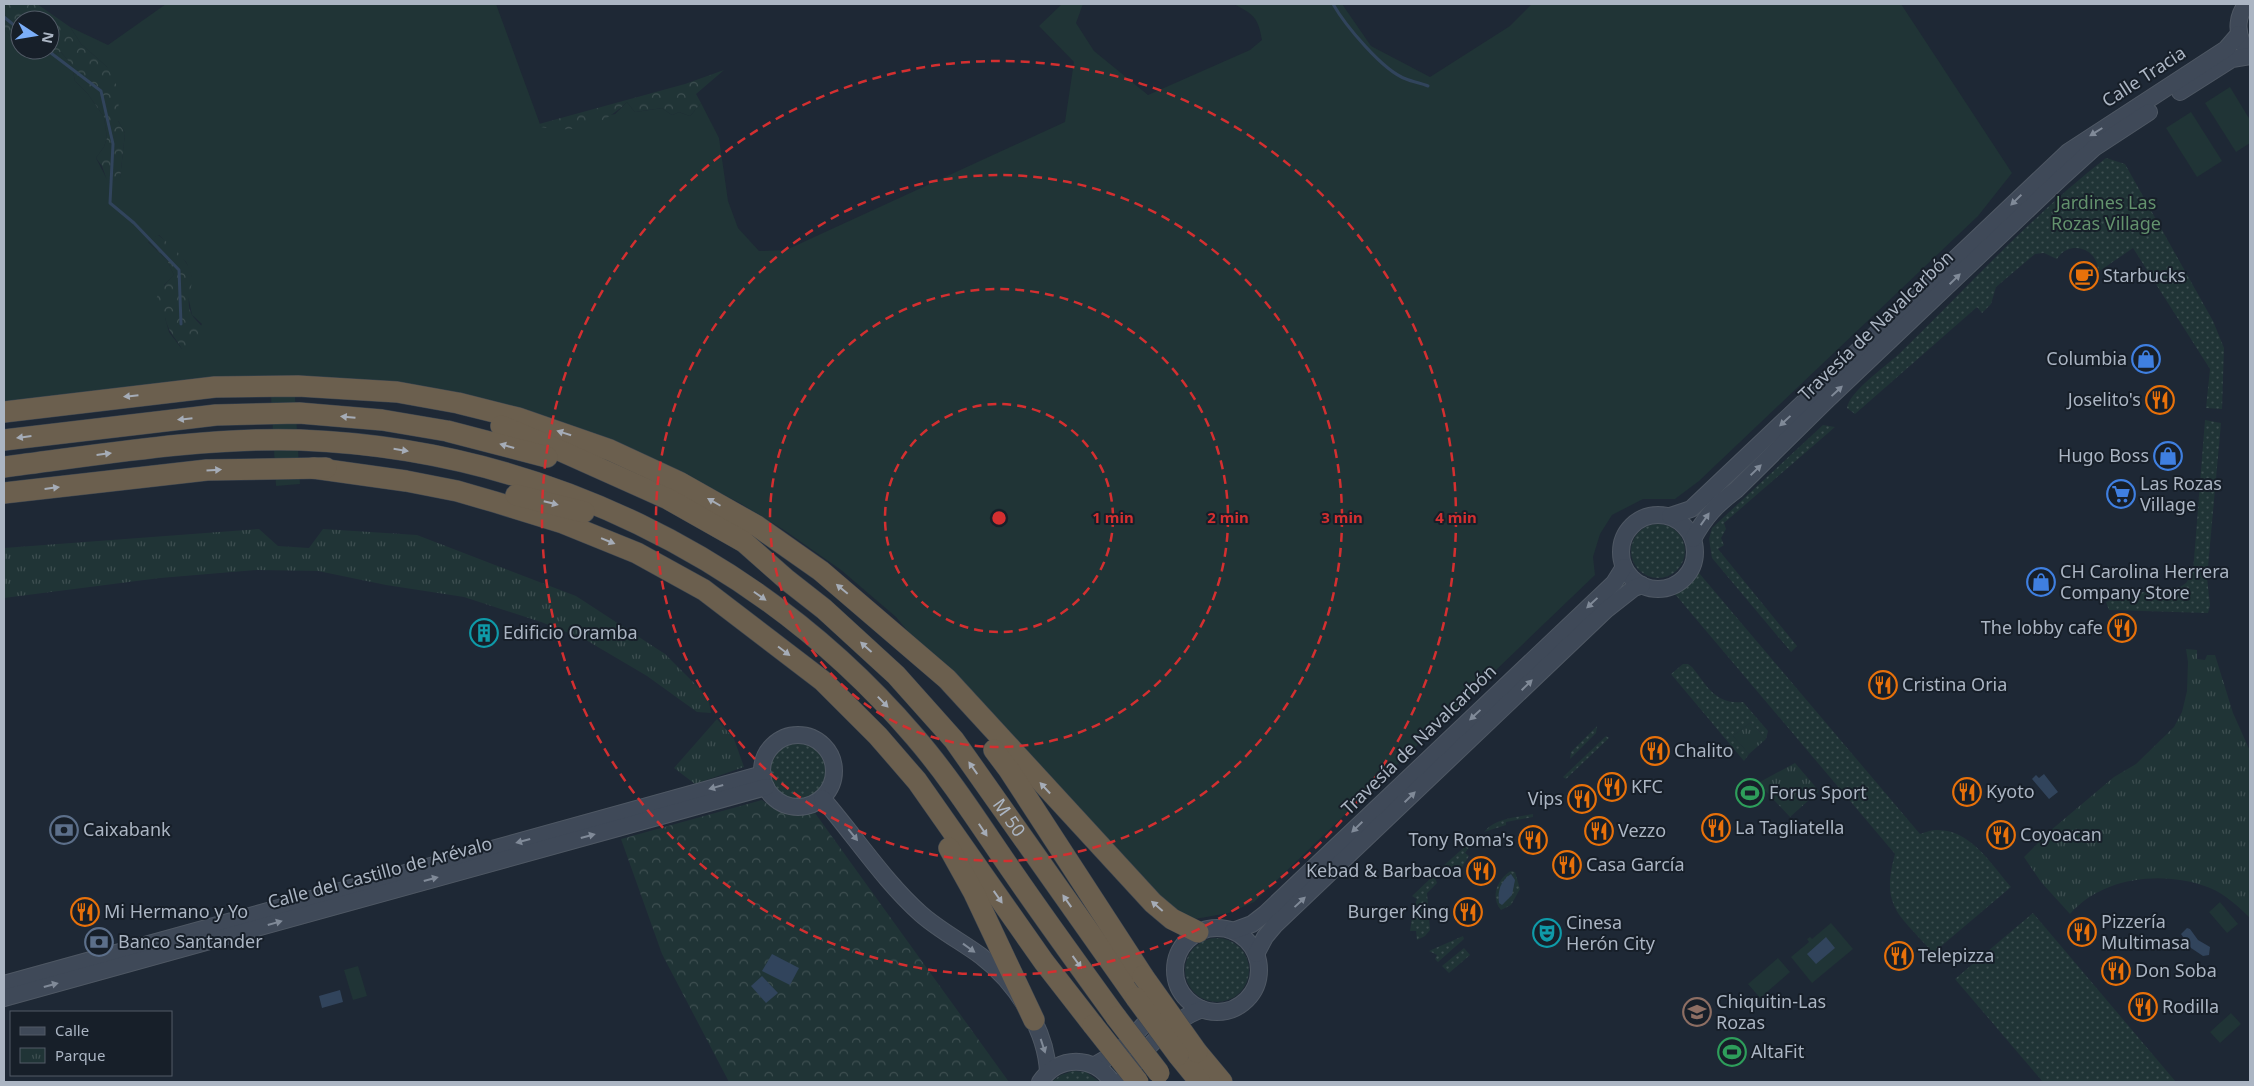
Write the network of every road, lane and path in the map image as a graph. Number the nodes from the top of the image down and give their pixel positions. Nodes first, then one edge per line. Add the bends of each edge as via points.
1 (2247, 4) edge
2 (2239, 34) junction
3 (2250, 54) edge
4 (2094, 148) joint
5 (2068, 152) joint
6 (358, 390) junction
7 (4, 412) edge
8 (4, 440) edge
9 (4, 467) edge
10 (307, 468) junction
11 (4, 494) edge
12 (1670, 516) junction
13 (1693, 539) junction
14 (1624, 567) junction
15 (720, 568) junction
16 (787, 580) junction
17 (1642, 585) junction
18 (879, 621) junction
19 (837, 695) junction
20 (764, 781) junction
21 (822, 798) junction
22 (1233, 931) junction
23 (1198, 932) junction
24 (1256, 954) junction
25 (4, 984) edge
26 (1177, 984) junction
27 (4, 998) edge
28 (1202, 1009) junction
29 (1034, 1020) junction
30 (1188, 1053) junction
31 (1095, 1065) junction
32 (1044, 1077) edge
33 (1162, 1078) edge
34 (1112, 1082) edge
35 (1121, 1082) edge
36 (1138, 1082) edge
37 (1200, 1082) edge
38 (1222, 1082) edge

1 - 2 street via 2240,15
2 - 3 street
2 -> 5 street, Calle Tracia via 2226,49
3 - 4 street, Calle Tracia via 2232,59
13 -> 4 street, Travesía de Navalcarbón via 1705,517 1720,502
5 -> 12 street, Travesía de Navalcarbón via 1691,509
6 -> 7 highway via 267,385 215,387
6 - 16 highway via 456,411 552,447 668,499 744,542
18 -> 6 highway via 821,571 757,526 678,482 610,450 518,418 458,403 397,392
16 -> 8 highway via 664,506 599,476 549,458 447,431 382,420 269,412 216,415
9 -> 15 highway via 220,442 300,440 379,447 492,469 572,494 626,517
11 -> 10 highway via 207,470
10 -> 15 highway via 406,475 501,491 580,510 626,526 675,551
10 -> 19 highway via 457,491 563,523 636,553 704,590
12 - 13 street via 1687,529
12 - 14 street, Travesía de Navalcarbón via 1649,516 1631,527 1622,546
13 - 17 street, Travesía de Navalcarbón via 1694,560 1683,579 1663,588
14 - 17 street
14 -> 22 street, Travesía de Navalcarbón via 1614,583 1265,914 1252,924
15 -> 33 highway, bridge via 763,597 834,654 916,738
30 -> 16 highway, M 50, bridge via 1136,998 954,740 896,675
24 -> 17 street, Travesía de Navalcarbón via 1275,925 1606,610
23 -> 18 highway via 1172,919 1153,903 947,679
18 - 30 highway, bridge via 926,668 1010,770 1143,976
19 - 29 highway via 909,786 944,838 974,893
19 -> 36 highway, bridge via 917,781 1044,962
20 - 21 street via 772,796 791,806 807,805
20 - 21 street via 763,762 775,744 790,736 806,736 825,748 832,762 833,779
20 -> 25 street, Calle del Castillo de Arévalo
27 -> 20 street, Calle del Castillo de Arévalo
21 -> 29 street via 922,914 988,963 1011,986
22 - 23 street, Travesía de Navalcarbón via 1215,928
22 - 24 street via 1243,937
23 - 26 street via 1182,946 1178,955 1175,965
24 - 28 street via 1258,980 1244,1002 1223,1012
26 - 28 street via 1187,1000
26 - 31 street via 1121,1050
28 - 35 street via 1171,1025
29 -> 32 street via 1045,1050
30 - 37 highway, M 50
30 - 38 highway
31 - 32 street via 1067,1062
31 - 34 street

